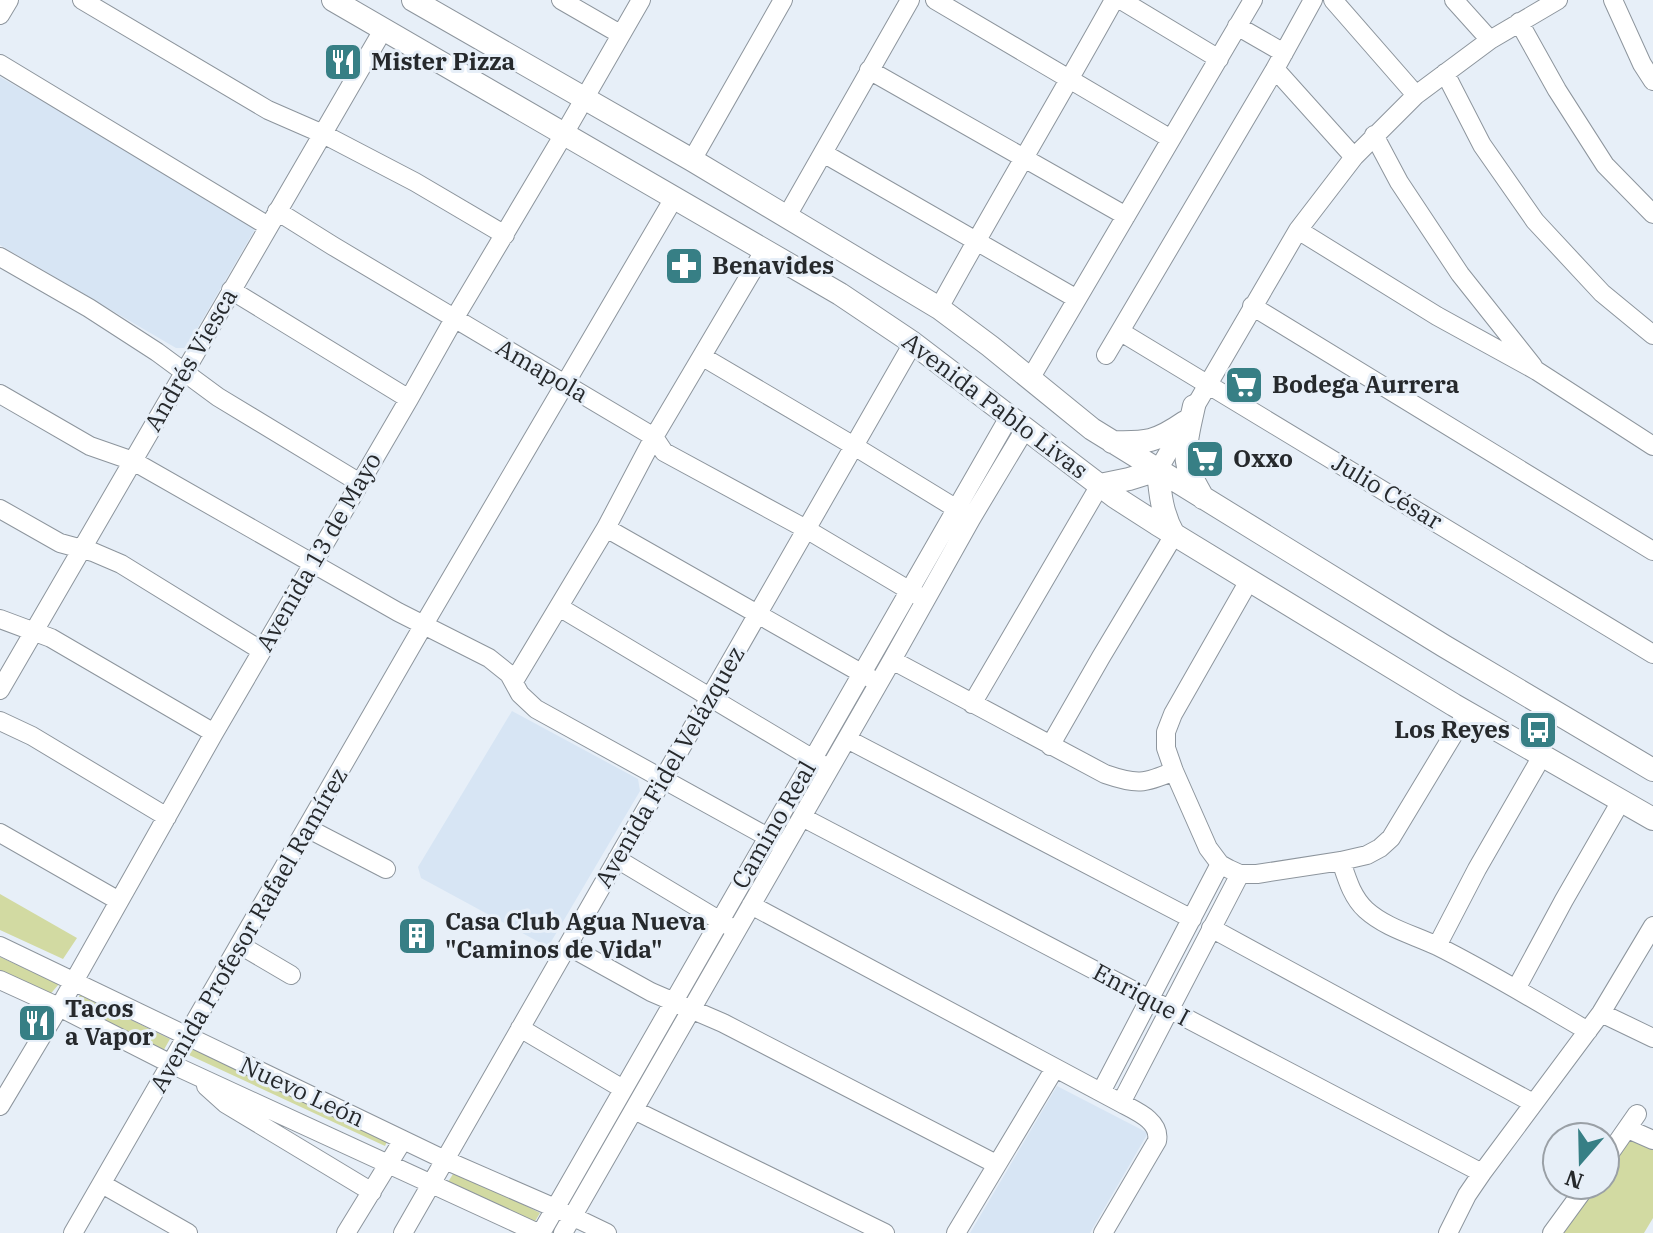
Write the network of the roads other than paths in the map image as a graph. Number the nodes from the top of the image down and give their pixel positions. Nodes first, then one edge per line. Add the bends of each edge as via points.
1 (9, 0) edge
2 (82, 0) edge
3 (333, 0) edge
4 (413, 0) edge
5 (561, 0) edge
6 (641, 0) edge
7 (783, 0) edge
8 (910, 0) edge
9 (935, 0) edge
10 (1114, 0) edge
11 (1121, 0) edge
12 (1253, 0) edge
13 (1313, 0) edge
14 (1333, 0) edge
15 (1454, 0) edge
16 (1558, 0) edge
17 (1613, 0) edge
18 (0, 15) edge
19 (1519, 22) junction
20 (1237, 26) junction
21 (383, 30) junction
22 (620, 34) junction
23 (1490, 40) junction
24 (1219, 59) junction
25 (1279, 61) junction
26 (0, 64) edge
27 (869, 70) junction
28 (1445, 73) junction
29 (1070, 79) junction
30 (1653, 81) edge
31 (1416, 95) junction
32 (584, 98) junction
33 (323, 134) junction
34 (564, 134) junction
35 (1374, 135) junction
36 (1171, 139) junction
37 (823, 153) junction
38 (1354, 157) junction
39 (1023, 158) junction
40 (692, 160) junction
41 (674, 198) junction
42 (1653, 214) edge
43 (787, 216) junction
44 (1126, 216) junction
45 (272, 218) junction
46 (1298, 230) junction
47 (505, 235) junction
48 (977, 240) junction
49 (764, 251) junction
50 (0, 257) edge
51 (231, 290) junction
52 (1077, 299) junction
53 (1252, 306) junction
54 (939, 308) junction
55 (454, 319) junction
56 (1121, 332) junction
57 (1653, 335) edge
58 (913, 343) junction
59 (1106, 355) dead end
60 (703, 357) junction
61 (1537, 371) junction
62 (183, 372) junction
63 (1030, 379) junction
64 (1207, 383) junction
65 (565, 384) junction
66 (0, 394) edge
67 (409, 399) junction
68 (1190, 414) junction
69 (1017, 423) junction
70 (654, 437) junction
71 (1112, 442) junction
72 (854, 446) junction
73 (1653, 446) edge
74 (133, 461) junction
75 (1158, 470) junction
76 (360, 483) junction
77 (1100, 485) junction
78 (1204, 499) junction
79 (0, 509) edge
80 (964, 514) junction
81 (606, 528) junction
82 (806, 529) junction
83 (1174, 535) junction
84 (82, 550) junction
85 (1653, 551) edge
86 (313, 564) junction
87 (1250, 579) junction
88 (908, 590) junction
89 (926, 600) junction
90 (559, 607) junction
91 (758, 615) junction
92 (0, 619) edge
93 (423, 626) junction
94 (35, 631) junction
95 (262, 651) junction
96 (1653, 654) edge
97 (892, 660) junction
98 (861, 673) junction
99 (514, 681) junction
100 (879, 683) junction
101 (0, 690) edge
102 (710, 697) junction
103 (972, 704) junction
104 (1467, 712) junction
105 (0, 721) edge
106 (214, 733) junction
107 (847, 739) junction
108 (1050, 746) junction
109 (1542, 756) junction
110 (812, 758) junction
111 (829, 769) junction
112 (1653, 770) edge
113 (1174, 771) junction
114 (662, 779) junction
115 (1621, 801) junction
116 (167, 817) junction
117 (802, 817) junction
118 (1653, 819) edge
119 (307, 828) junction
120 (0, 833) edge
121 (767, 837) junction
122 (784, 847) junction
123 (617, 859) junction
124 (1341, 861) junction
125 (1220, 864) junction
126 (386, 869) dead end
127 (1240, 874) junction
128 (119, 901) junction
129 (751, 905) junction
130 (1192, 919) junction
131 (719, 921) junction
132 (1653, 926) edge
133 (1211, 928) junction
134 (737, 931) junction
135 (240, 945) junction
136 (0, 946) edge
137 (568, 946) junction
138 (1437, 946) junction
139 (291, 975) dead end
140 (0, 980) edge
141 (74, 981) junction
142 (1516, 989) junction
143 (1149, 999) junction
144 (682, 1006) junction
145 (59, 1007) junction
146 (1168, 1009) junction
147 (1601, 1013) junction
148 (520, 1028) junction
149 (1588, 1031) junction
150 (186, 1036) junction
151 (1653, 1038) edge
152 (171, 1064) junction
153 (1055, 1068) junction
154 (189, 1072) junction
155 (623, 1089) junction
156 (1101, 1092) junction
157 (1121, 1103) junction
158 (1533, 1103) junction
159 (0, 1105) edge
160 (634, 1110) junction
161 (1621, 1137) edge
162 (403, 1140) junction
163 (1653, 1140) edge
164 (445, 1160) junction
165 (390, 1163) junction
166 (996, 1164) junction
167 (1482, 1173) junction
168 (102, 1184) junction
169 (431, 1184) junction
170 (372, 1192) junction
171 (1575, 1201) edge
172 (555, 1208) junction
173 (568, 1225) edge
174 (73, 1233) edge
175 (188, 1233) edge
176 (346, 1233) edge
177 (403, 1233) edge
178 (539, 1233) edge
179 (607, 1233) edge
180 (885, 1233) edge
181 (956, 1233) edge
182 (1103, 1233) edge
183 (1448, 1233) edge
184 (1552, 1233) edge

1 - 18 street
2 - 33 street via 268,110
3 - 21 main road, Avenida Pablo Livas
4 - 32 main road, Avenida Pablo Livas
5 - 22 street
6 - 22 street, Avenida 13 de Mayo
7 - 40 street
8 - 27 street
9 - 29 street
10 - 29 street
11 - 24 street
12 - 20 street
13 - 25 street
14 - 31 street
15 - 23 street
16 - 19 street
17 - 30 street
19 - 23 street
19 - 42 street via 1605,165
20 - 24 street
20 - 25 street
21 - 33 street, Andrés Viesca
21 - 34 main road, Avenida Pablo Livas
22 - 32 street, Avenida 13 de Mayo
23 - 28 street
24 - 36 street
25 - 38 street
25 - 56 street
26 - 45 street, Amapola
27 - 37 street
27 - 39 street
28 - 31 street
28 - 57 street via 1482,145 1535,221 1602,293
29 - 36 street
29 - 39 street
31 - 35 street
32 - 34 street, Avenida 13 de Mayo
32 - 40 main road, Avenida Pablo Livas
33 - 45 street, Andrés Viesca
33 - 47 street
34 - 41 main road, Avenida Pablo Livas
34 - 47 street, Avenida 13 de Mayo
35 - 38 street
35 - 61 street via 1460,274
36 - 44 street
37 - 43 street
37 - 48 street
38 - 46 street
39 - 44 street
39 - 48 street
40 - 43 main road, Avenida Pablo Livas
41 - 49 main road, Avenida Pablo Livas
41 - 65 street, Avenida Profesor Rafael Ramírez
43 - 54 main road, Avenida Pablo Livas
44 - 52 street
45 - 51 street, Andrés Viesca
45 - 55 street, Amapola
46 - 53 street
46 - 61 street
47 - 55 street, Avenida 13 de Mayo
48 - 52 street
48 - 54 street
49 - 58 main road, Avenida Pablo Livas
49 - 60 street
50 - 62 street via 89,308
51 - 62 street, Andrés Viesca
51 - 67 street
52 - 63 street
53 - 64 street
53 - 85 street
54 - 63 main road, Avenida Pablo Livas
55 - 65 street, Amapola
55 - 67 street, Avenida 13 de Mayo
56 - 59 street
56 - 64 street, Julio César
58 - 69 main road, Avenida Pablo Livas
58 - 72 street, Avenida Fidel Velázquez
60 - 70 street
60 - 72 street
61 - 73 street
62 - 74 street, Andrés Viesca
62 - 76 street
63 - 71 main road, Avenida Pablo Livas
64 - 68 street
64 - 96 street, Julio César
65 - 70 street, Amapola
65 - 93 street, Avenida Profesor Rafael Ramírez
66 - 74 street via 90,446
67 - 76 street, Avenida 13 de Mayo
68 - 71 main road via 1167,435 1151,441
68 - 75 street
68 - 78 main road via 1188,467
69 - 77 main road, Avenida Pablo Livas
69 - 80 street, Camino Real
70 - 81 street
70 - 82 street, Amapola via 664,452
71 - 75 main road, Avenida Pablo Livas
72 - 80 street
72 - 82 street, Avenida Fidel Velázquez
74 - 84 street, Andrés Viesca
74 - 86 street
75 - 77 main road
75 - 78 main road, Avenida Pablo Livas
75 - 83 main road via 1162,506
76 - 86 street, Avenida 13 de Mayo
77 - 83 main road, Avenida Pablo Livas
77 - 103 street
78 - 112 main road, Avenida Pablo Livas
79 - 84 street
80 - 88 street, Camino Real
80 - 89 street, Camino Real
81 - 90 street
81 - 91 street
82 - 88 street, Amapola
82 - 91 street, Avenida Fidel Velázquez
83 - 87 main road, Avenida Pablo Livas
83 - 108 street
84 - 94 street, Andrés Viesca
84 - 95 street via 121,564
86 - 93 street
86 - 95 street, Avenida 13 de Mayo
87 - 104 main road, Avenida Pablo Livas
87 - 113 street via 1173,714 1166,748
88 - 89 street, Amapola
88 - 98 street, Camino Real
89 - 97 street, Camino Real
90 - 99 street
90 - 102 street
91 - 98 street
91 - 102 street, Avenida Fidel Velázquez
92 - 94 street
93 - 99 street via 489,658
93 - 119 street, Avenida Profesor Rafael Ramírez
94 - 101 street, Andrés Viesca
94 - 106 street
95 - 106 street, Avenida 13 de Mayo
97 - 100 street, Camino Real
97 - 103 street
98 - 100 street
98 - 110 street, Camino Real
99 - 114 street via 536,709
100 - 107 street, Camino Real
102 - 110 street
102 - 114 street, Avenida Fidel Velázquez
103 - 108 street
104 - 109 main road, Avenida Pablo Livas
104 - 124 street via 1391,838 1367,855
105 - 116 street
106 - 116 street, Avenida 13 de Mayo
107 - 111 street, Camino Real
107 - 130 street
108 - 113 street via 1125,781 1139,783
109 - 115 main road, Avenida Pablo Livas
109 - 138 street
110 - 111 street
110 - 121 street, Camino Real
111 - 117 street, Camino Real
113 - 125 street
114 - 121 street
114 - 123 street, Avenida Fidel Velázquez
115 - 118 main road, Avenida Pablo Livas
115 - 142 street
116 - 128 street, Avenida 13 de Mayo
117 - 122 street, Camino Real
117 - 143 street, Enrique I
119 - 126 street
119 - 135 street, Avenida Profesor Rafael Ramírez
120 - 128 street
121 - 122 street
121 - 131 street, Camino Real
122 - 129 street, Camino Real
123 - 131 street
123 - 137 street, Avenida Fidel Velázquez
124 - 127 street
124 - 138 street via 1349,886 1367,911
125 - 127 street
125 - 130 street
127 - 133 street
128 - 141 street, Avenida 13 de Mayo
129 - 134 street, Camino Real
129 - 153 street
130 - 143 street
131 - 134 street
131 - 144 street, Camino Real
132 - 147 street
133 - 146 street
133 - 158 street
134 - 144 street, Camino Real
135 - 139 street
135 - 150 street, Avenida Profesor Rafael Ramírez
136 - 141 street, Nuevo León
137 - 144 street
137 - 148 street, Avenida Fidel Velázquez
138 - 142 street
140 - 145 street, Nuevo León
141 - 145 street, Avenida 13 de Mayo
141 - 150 street, Nuevo León
142 - 149 street
143 - 146 street, Enrique I
143 - 156 street
144 - 155 street, Camino Real
144 - 160 street, Camino Real
144 - 166 street
145 - 152 street, Nuevo León
145 - 159 street, Avenida 13 de Mayo
146 - 157 street
146 - 167 street, Enrique I
147 - 149 street
147 - 151 street
148 - 155 street
148 - 164 street, Avenida Fidel Velázquez
149 - 158 street
150 - 152 street, Avenida Profesor Rafael Ramírez
150 - 162 street, Nuevo León
152 - 154 street, Nuevo León
152 - 168 street, Avenida Profesor Rafael Ramírez
153 - 156 street
153 - 166 street
154 - 165 street, Nuevo León
154 - 170 street via 226,1104
155 - 172 street, Camino Real
156 - 157 street
157 - 182 street via 1147,1119 1158,1135
158 - 167 street
160 - 173 street, Camino Real
160 - 180 street
161 - 163 street via 1632,1121
162 - 164 street, Nuevo León
162 - 165 street
164 - 169 street, Avenida Fidel Velázquez
164 - 172 street, Nuevo León
165 - 169 street, Nuevo León
165 - 170 street
166 - 181 street
167 - 183 street
168 - 174 street, Avenida Profesor Rafael Ramírez
168 - 175 street
169 - 177 street, Avenida Fidel Velázquez
169 - 178 street, Nuevo León
170 - 176 street
171 - 184 street
172 - 173 street, Nuevo León
172 - 178 street, Camino Real
173 - 179 street, Nuevo León

